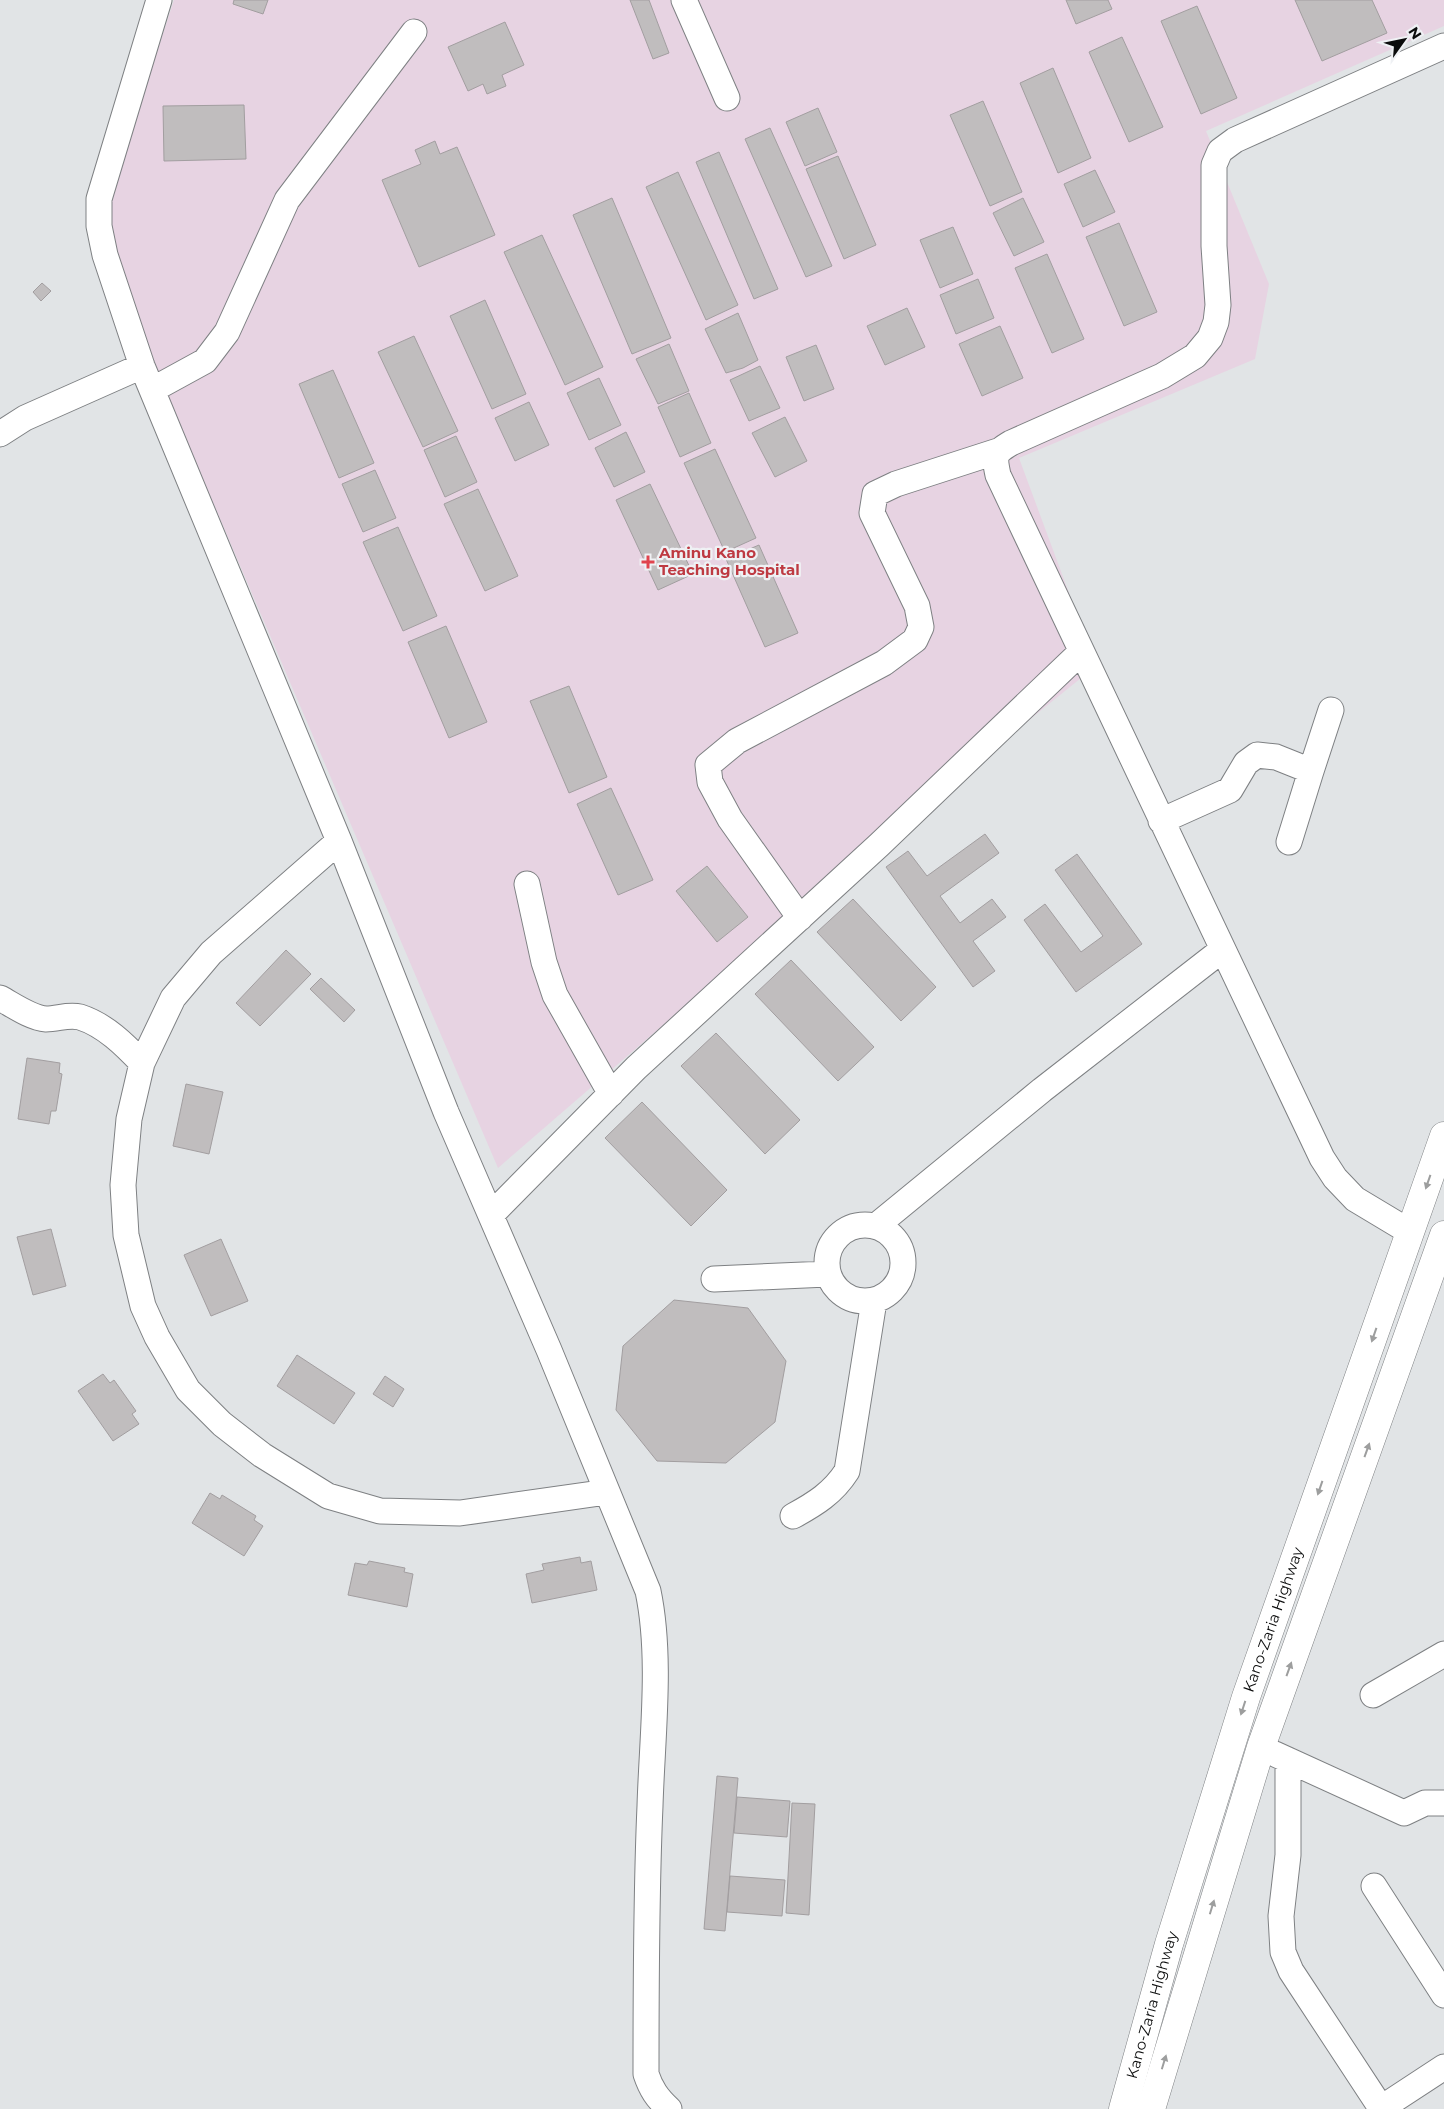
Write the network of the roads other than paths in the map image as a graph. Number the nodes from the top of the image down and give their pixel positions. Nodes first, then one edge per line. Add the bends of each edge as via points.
1 (159, 0) edge
2 (684, 0) edge
3 (414, 32) dead end
4 (1444, 46) edge
5 (727, 98) dead end
6 (142, 366) junction
7 (152, 390) junction
8 (0, 434) edge
9 (998, 451) junction
10 (1081, 652) junction
11 (1331, 710) dead end
12 (1311, 771) junction
13 (1161, 822) junction
14 (339, 841) junction
15 (1289, 842) dead end
16 (527, 884) dead end
17 (800, 918) junction
18 (1222, 950) junction
19 (0, 998) edge
20 (142, 1063) junction
21 (611, 1094) junction
22 (1444, 1136) edge
23 (491, 1215) junction
24 (876, 1226) junction
25 (1410, 1232) junction
26 (1444, 1235) edge
27 (828, 1274) junction
28 (714, 1279) dead end
29 (874, 1301) junction
30 (607, 1492) junction
31 (793, 1516) dead end
32 (1444, 1654) edge
33 (1374, 1695) dead end
34 (1262, 1747) junction
35 (1288, 1760) junction
36 (1444, 1803) edge
37 (1374, 1886) dead end
38 (1444, 1995) edge
39 (1444, 2067) edge
40 (1411, 2101) edge
41 (1381, 2108) edge
42 (669, 2109) edge
43 (1123, 2109) edge
44 (1151, 2109) edge

1 - 6 street via 99,199 99,226 105,255
2 - 5 street
3 - 7 street via 287,200 227,332 205,361
4 - 9 street via 1235,140 1220,151 1214,165 1218,305 1210,338 1195,356 1162,376
6 - 7 street
6 - 8 street via 25,418
7 - 14 street
9 - 10 street via 995,459 998,474
9 - 17 street via 896,484 875,494 872,513 917,606 921,627 915,640 884,663 737,741 708,765 710,782 730,819
10 - 13 street
10 - 17 street
11 - 12 street
12 - 13 street via 1276,758 1257,755 1246,763 1230,790
12 - 15 street
13 - 18 street
14 - 20 street via 211,953 192,974 173,998
14 - 23 street via 446,1112
16 - 21 street via 554,995
17 - 21 street
18 - 24 street via 1042,1090
18 - 25 street via 1305,1126 1335,1178 1355,1199
19 - 20 street via 39,1018 71,1015 82,1018 109,1032
20 - 30 street via 127,1138 123,1184 126,1235 143,1306 157,1336 188,1390 222,1424 262,1455 328,1496 380,1511 460,1513
21 - 23 street
22 -> 25 highway, Kano-Zaria Highway
23 - 30 street
24 - 27 street via 856,1225 838,1234 828,1251
24 - 29 street via 893,1236 903,1254 902,1274 892,1291
25 -> 43 highway, Kano-Zaria Highway via 1246,1697 1172,1935
34 -> 26 highway, Kano-Zaria Highway
27 - 28 street
27 - 29 street via 837,1289 854,1300
29 - 31 street via 847,1471 837,1486
30 - 42 street via 648,1591 653,1615 655,1665 646,1895 646,2074 650,2088
32 - 33 street
34 - 35 street
44 -> 34 highway, Kano-Zaria Highway
35 - 36 street via 1404,1813 1425,1803
35 - 41 street via 1288,1855 1281,1916 1283,1952 1291,1971
37 - 38 street
39 - 40 street
40 - 41 street

